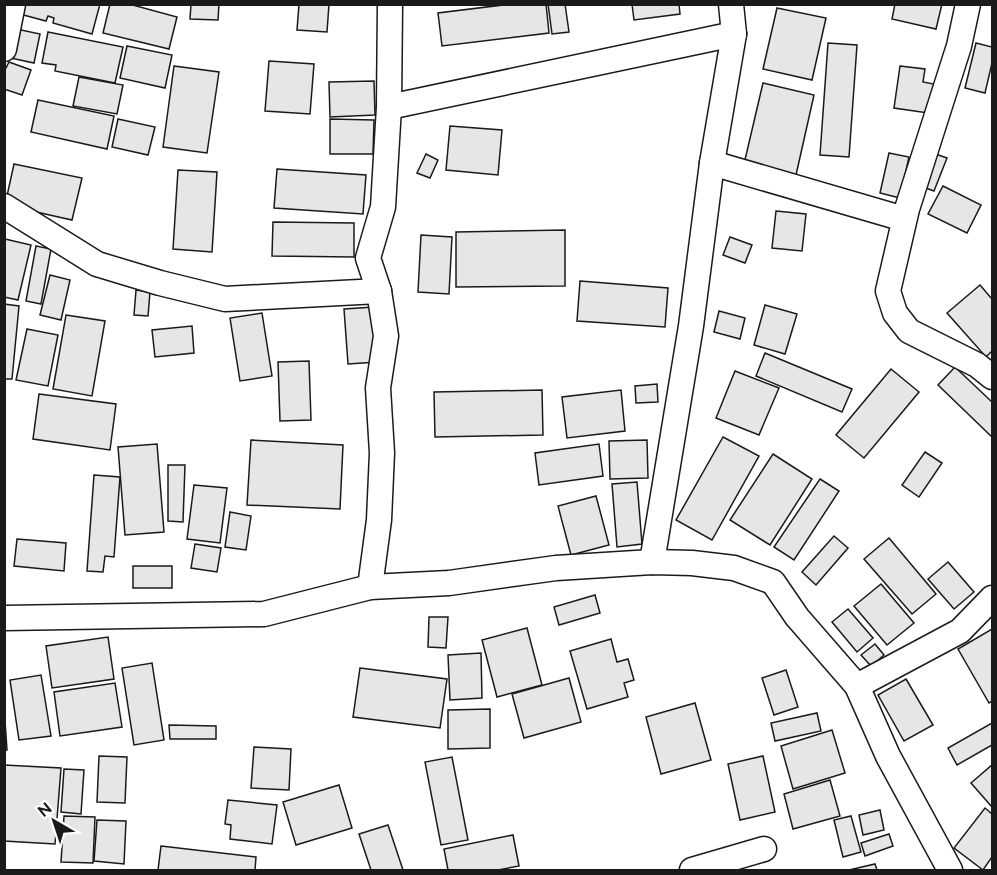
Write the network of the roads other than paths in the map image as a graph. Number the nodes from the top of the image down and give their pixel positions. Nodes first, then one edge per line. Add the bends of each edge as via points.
1 (13, 4) edge
2 (390, 4) edge
3 (730, 4) edge
4 (968, 4) edge
5 (734, 34) junction
6 (4, 49) edge
7 (389, 107) junction
8 (712, 163) junction
9 (4, 206) edge
10 (904, 219) junction
11 (379, 291) junction
12 (993, 377) edge
13 (652, 562) junction
14 (370, 587) junction
15 (993, 598) edge
16 (4, 618) edge
17 (857, 686) junction
18 (764, 849) dead end
19 (692, 870) edge
20 (950, 870) edge

1 - 6 street
2 - 7 street
3 - 5 street
4 - 10 street via 959,46
5 - 7 street
5 - 8 street
7 - 11 street via 383,207 368,258
8 - 10 street
8 - 13 street via 691,326
9 - 11 street via 97,264 225,299
10 - 12 street via 888,291 895,313 909,331
11 - 14 street via 386,336 378,388 382,453 379,520
13 - 14 street via 556,568 449,584
13 - 17 street via 734,568 773,582 797,617
14 - 16 street via 264,614
15 - 17 street via 960,631
17 - 20 street via 888,756
18 - 19 street

